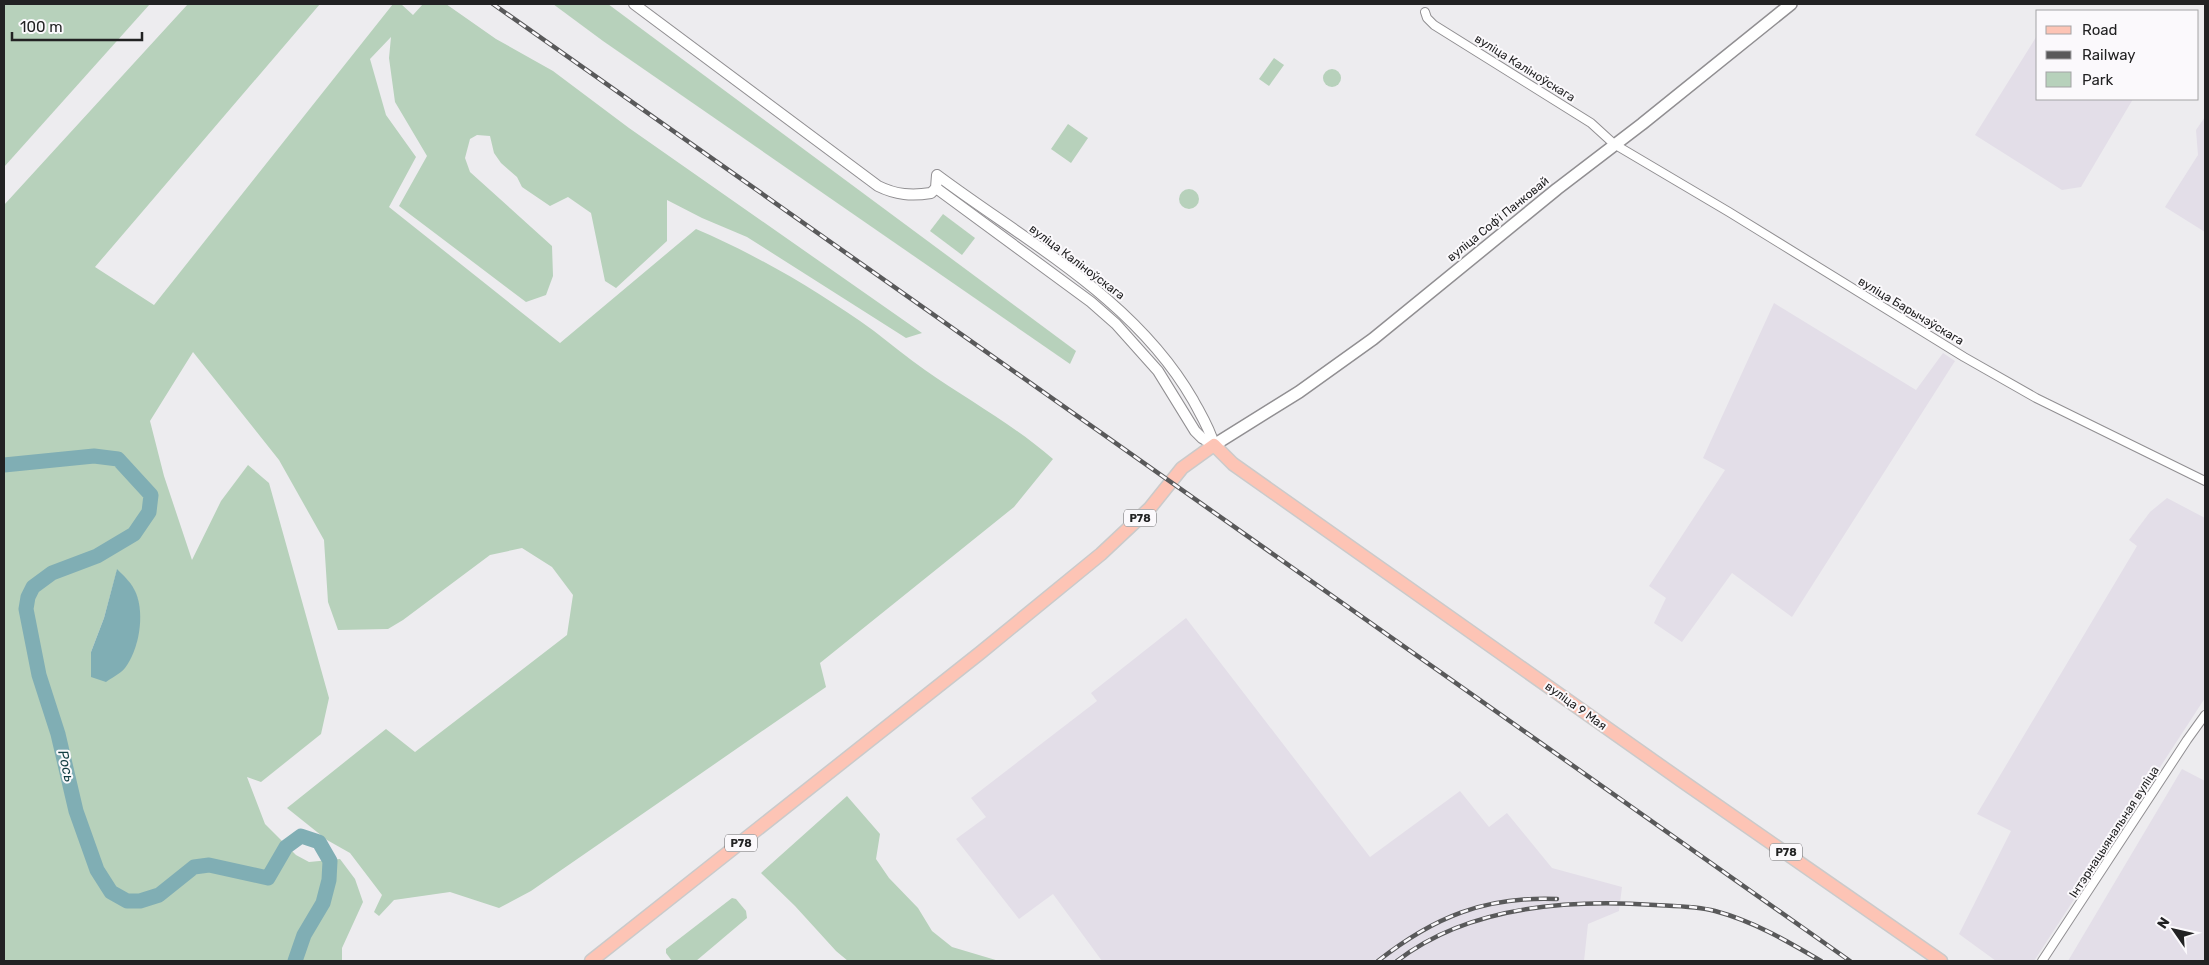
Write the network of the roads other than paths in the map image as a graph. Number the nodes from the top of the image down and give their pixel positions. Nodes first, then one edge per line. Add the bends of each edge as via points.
1 (634, 4) edge
2 (1791, 4) edge
3 (1425, 12) dead end
4 (1614, 144) junction
5 (936, 188) junction
6 (1214, 445) junction
7 (2205, 481) edge
8 (2205, 716) edge
9 (591, 961) edge
10 (1941, 961) edge
11 (2042, 961) edge

1 - 5 street via 878,186 892,193 911,195 931,193
2 - 4 main road, вуліца Софʼі Панковай
3 - 4 street, вуліца Каліноўскага via 1426,18 1434,25 1591,123
4 - 6 main road, вуліца Софʼі Панковай via 1373,339 1299,392
4 - 7 street, вуліца Барычэўскага via 2036,398
5 - 6 street, вуліца Каліноўскага via 1116,324 1158,371 1195,431
5 - 6 street, вуліца Каліноўскага via 937,175 1098,291 1127,317 1155,346 1184,384 1211,432
6 - 9 main road, Р78 via 1182,468 1150,508 1101,554
6 - 10 main road, вуліца 9 Мая / Р78 via 1233,464
8 - 11 street, Інтэрнацыянальная вуліца

